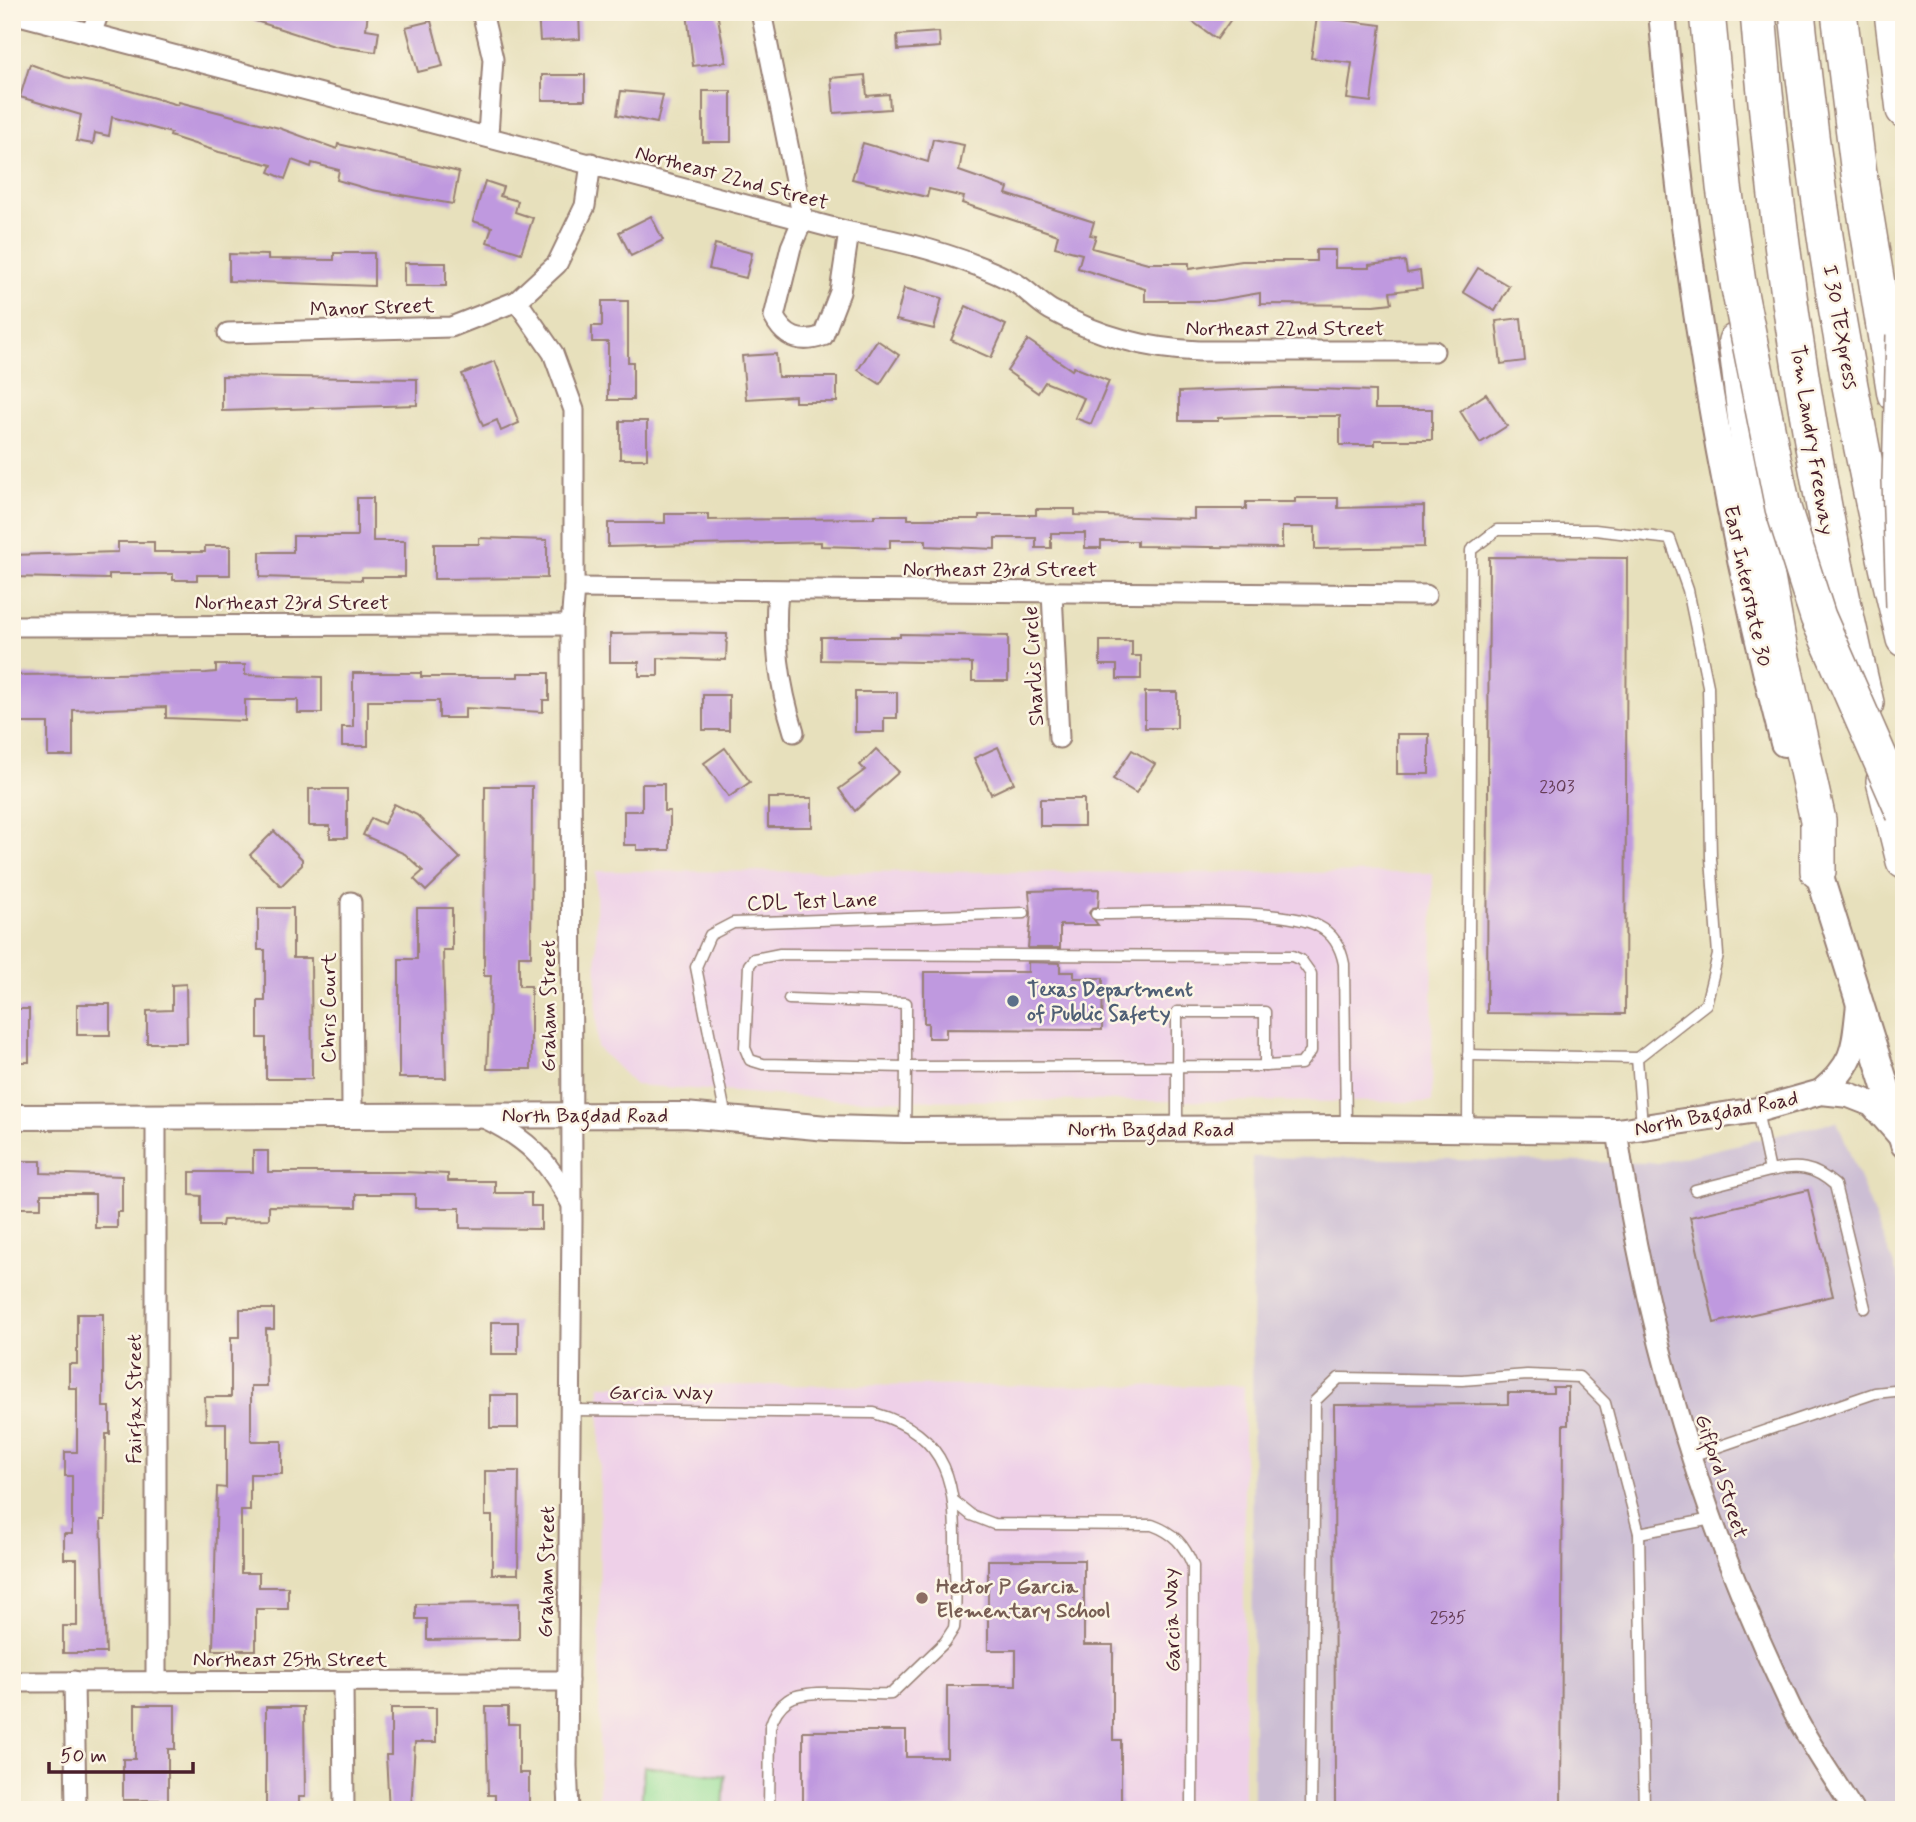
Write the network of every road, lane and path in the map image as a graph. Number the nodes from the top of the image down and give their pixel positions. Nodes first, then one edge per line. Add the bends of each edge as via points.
1 (99, 12) edge
2 (482, 12) edge
3 (761, 12) edge
4 (1662, 12) edge
5 (1707, 12) edge
6 (1717, 12) edge
7 (1758, 12) edge
8 (1797, 12) edge
9 (1839, 12) edge
10 (1892, 12) edge
11 (12, 13) edge
12 (92, 34) junction
13 (1904, 110) edge
14 (488, 135) junction
15 (591, 163) junction
16 (803, 219) junction
17 (849, 232) junction
18 (517, 300) junction
19 (228, 333) dead end
20 (1904, 335) edge
21 (1434, 351) dead end
22 (1904, 435) edge
23 (574, 588) junction
24 (778, 591) junction
25 (1052, 592) junction
26 (1426, 595) dead end
27 (1904, 607) edge
28 (12, 625) edge
29 (571, 625) junction
30 (1904, 639) edge
31 (794, 732) dead end
32 (1059, 738) dead end
33 (1904, 813) edge
34 (1904, 862) edge
35 (1818, 871) junction
36 (351, 902) dead end
37 (1024, 913) dead end
38 (1096, 914) dead end
39 (789, 999) dead end
40 (1859, 1004) junction
41 (1468, 1055) junction
42 (1637, 1058) junction
43 (1265, 1066) junction
44 (906, 1067) junction
45 (1178, 1067) junction
46 (1821, 1092) junction
47 (1757, 1110) junction
48 (352, 1114) junction
49 (156, 1115) junction
50 (478, 1115) junction
51 (572, 1115) junction
52 (12, 1117) edge
53 (726, 1119) junction
54 (1346, 1128) junction
55 (1642, 1128) junction
56 (1177, 1129) junction
57 (905, 1130) junction
58 (1468, 1130) junction
59 (1617, 1131) junction
60 (1903, 1141) edge
61 (1770, 1171) junction
62 (1695, 1190) dead end
63 (572, 1206) junction
64 (1865, 1308) dead end
65 (1904, 1390) edge
66 (571, 1410) junction
67 (1692, 1457) junction
68 (955, 1502) junction
69 (1712, 1519) junction
70 (1639, 1533) junction
71 (74, 1681) junction
72 (568, 1681) junction
73 (12, 1682) edge
74 (156, 1682) junction
75 (343, 1682) junction
76 (1845, 1807) edge
77 (76, 1810) edge
78 (344, 1810) edge
79 (569, 1810) edge
80 (769, 1810) edge
81 (1192, 1810) edge
82 (1311, 1810) edge
83 (1644, 1810) edge

1 - 12 street
2 - 14 street via 493,59
3 - 16 street
4 - 35 main road, East Interstate 30 via 1676,158 1732,515
5 - 33 highway, bridge via 1738,283 1783,508 1818,617
6 - 35 highway via 1738,361 1761,543 1818,820
7 - 34 highway, Tom Landry Freeway via 1779,222 1821,503
8 - 30 highway, I 30 TEXpress via 1842,340
9 - 22 highway via 1858,174
10 - 13 highway
11 - 12 street, Northeast 22nd Street
12 - 14 street, Northeast 22nd Street
14 - 15 street, Northeast 22nd Street
15 - 16 street, Northeast 22nd Street
15 - 18 street, Manor Street via 585,206 557,264
16 - 17 street, Northeast 22nd Street
16 - 17 street via 791,247 774,317 790,338 823,336 839,292
17 - 21 street, Northeast 22nd Street via 941,254 1014,282 1050,309 1095,330 1168,350
18 - 19 street, Manor Street via 451,327
18 - 23 street, Graham Street via 553,353 574,410
20 - 27 highway, bridge via 1900,480
23 - 24 street, Northeast 23rd Street
23 - 29 street, Graham Street
24 - 25 street, Northeast 23rd Street
24 - 31 street via 775,627 782,695
25 - 26 street, Northeast 23rd Street
25 - 32 street, Sharlis Circle
28 - 29 street, Northeast 23rd Street
29 - 51 street, Graham Street
35 - 40 main road, East Interstate 30
36 - 48 street, Chris Court
37 - 53 lane, CDL Test Lane via 733,923 710,934 696,967
38 - 54 lane via 1272,915 1318,925 1342,949
39 - 44 lane via 906,1003
40 - 46 street, North Bagdad Road via 1854,1049 1842,1074
40 - 60 main road, East Interstate 30
41 - 42 lane
41 - 42 lane via 1471,550 1497,530 1595,530 1670,539 1688,590 1708,687 1718,955 1706,1004
41 - 58 lane
42 - 55 lane
43 - 44 lane via 1301,1064 1311,1051 1311,974 1292,956 780,954 754,959 749,965 745,1048 750,1060
43 - 45 lane
43 - 45 lane via 1265,1012 1177,1012
44 - 45 lane
44 - 57 lane
45 - 56 lane
46 - 47 street, North Bagdad Road
46 - 60 street, North Bagdad Road via 1849,1094 1872,1104
47 - 55 street, North Bagdad Road
47 - 61 lane
48 - 49 street, North Bagdad Road
48 - 50 street, North Bagdad Road
49 - 52 street, North Bagdad Road
49 - 74 street, Fairfax Street
50 - 51 street, North Bagdad Road
50 - 63 street, North Bagdad Road via 516,1133 542,1157
51 - 53 street, North Bagdad Road
51 - 63 street, Graham Street
53 - 57 street, North Bagdad Road
54 - 56 street, North Bagdad Road
54 - 58 street, North Bagdad Road
55 - 59 street, North Bagdad Road
56 - 57 street, North Bagdad Road
58 - 59 street, North Bagdad Road
59 - 67 street, Gifford Street via 1635,1247 1665,1374
61 - 62 lane
61 - 64 lane via 1797,1165 1820,1172 1835,1185
63 - 66 street, Graham Street
65 - 67 lane via 1875,1393
66 - 68 lane, Garcia Way via 874,1413 908,1426 936,1449
66 - 72 street, Graham Street
67 - 69 street, Gifford Street
68 - 80 lane, Garcia Way via 954,1628 891,1694 789,1699 770,1727
68 - 81 lane, Garcia Way via 994,1524 1152,1525 1181,1542 1193,1566
69 - 70 lane
69 - 76 street, Gifford Street via 1791,1707
70 - 82 lane via 1605,1404 1579,1377 1339,1378 1315,1401
70 - 83 lane
71 - 73 street, Northeast 25th Street
71 - 74 street, Northeast 25th Street
71 - 77 street
72 - 75 street, Northeast 25th Street
72 - 79 street, Graham Street
74 - 75 street, Northeast 25th Street
75 - 78 street

